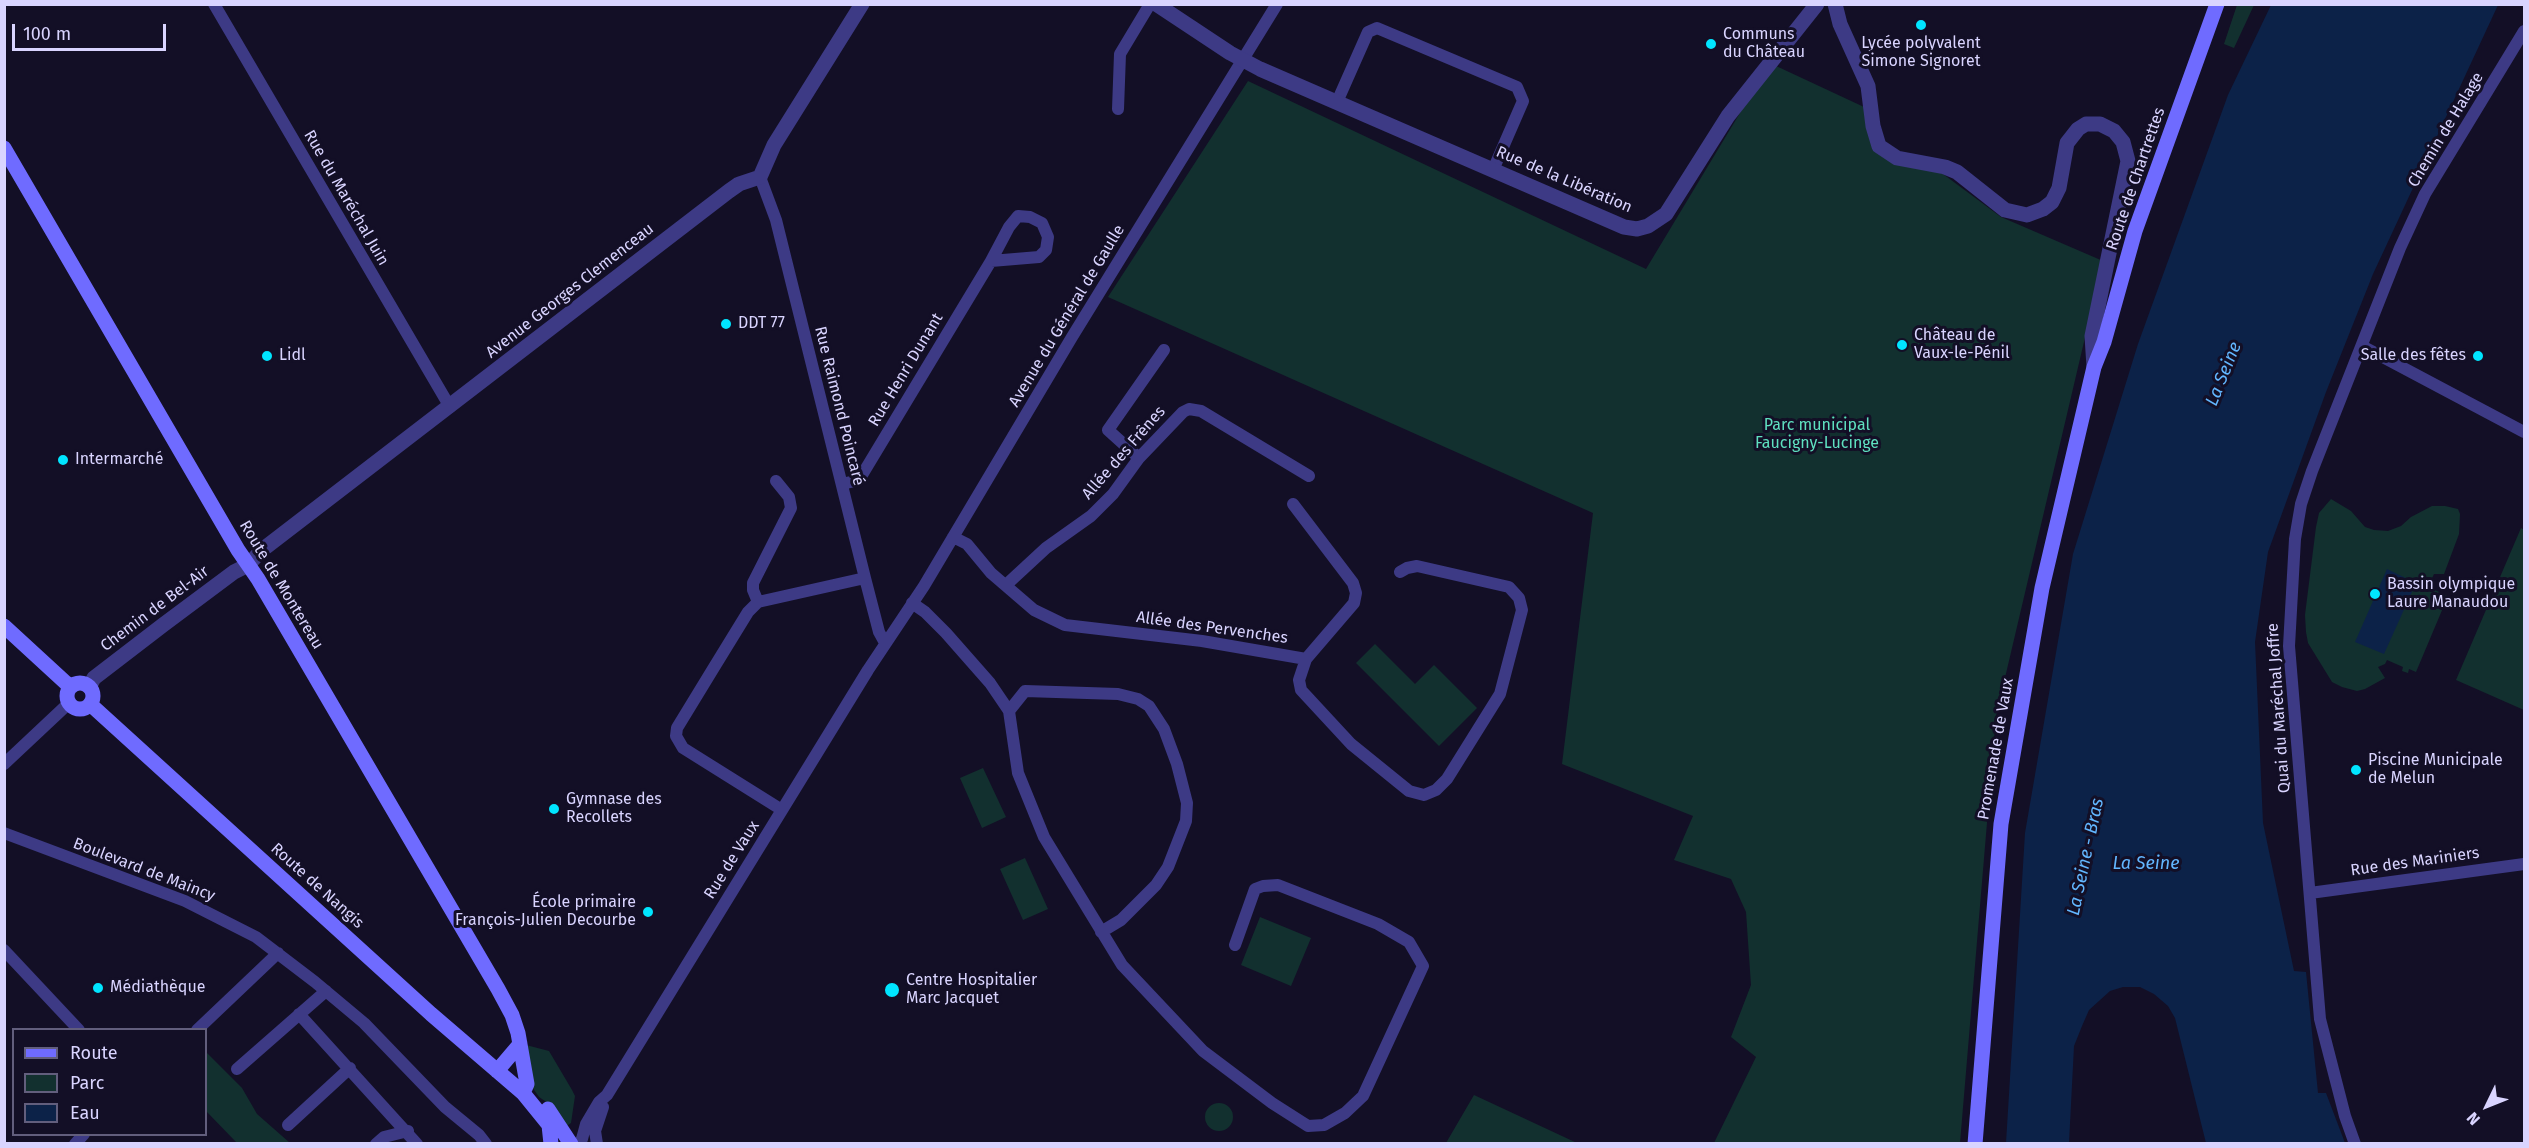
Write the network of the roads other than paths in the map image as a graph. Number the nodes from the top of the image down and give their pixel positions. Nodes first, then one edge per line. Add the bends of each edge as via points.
1 (214, 4) edge
2 (862, 4) edge
3 (1150, 4) edge
4 (1156, 4) edge
5 (1277, 4) edge
6 (1817, 4) edge
7 (1835, 4) edge
8 (2217, 4) edge
9 (2524, 31) edge
10 (1243, 60) junction
11 (1337, 102) junction
12 (1118, 109) dead end
13 (4, 148) edge
14 (1493, 170) junction
15 (760, 177) junction
16 (2400, 248) joint
17 (991, 261) junction
18 (2362, 346) junction
19 (1164, 350) dead end
20 (2094, 367) junction
21 (450, 407) junction
22 (2524, 432) edge
23 (1139, 458) junction
24 (1310, 476) dead end
25 (776, 481) dead end
26 (842, 484) junction
27 (1293, 504) dead end
28 (954, 537) junction
29 (248, 566) junction
30 (1400, 572) dead end
31 (865, 578) junction
32 (1006, 585) junction
33 (758, 602) junction
34 (912, 603) junction
35 (4, 626) edge
36 (885, 643) junction
37 (1306, 659) junction
38 (72, 686) junction
39 (89, 687) junction
40 (69, 704) junction
41 (90, 704) junction
42 (1010, 711) junction
43 (4, 764) edge
44 (782, 810) junction
45 (4, 833) edge
46 (2524, 864) edge
47 (2310, 893) junction
48 (1101, 932) junction
49 (1235, 945) dead end
50 (4, 950) edge
51 (278, 953) junction
52 (326, 991) junction
53 (299, 1014) junction
54 (78, 1028) edge
55 (198, 1028) edge
56 (520, 1044) junction
57 (350, 1068) junction
58 (237, 1069) dead end
59 (497, 1071) junction
60 (523, 1093) junction
61 (607, 1095) junction
62 (288, 1125) dead end
63 (408, 1131) junction
64 (484, 1141) edge
65 (376, 1143) edge
66 (417, 1143) edge
67 (494, 1143) edge
68 (551, 1143) edge
69 (572, 1143) edge
70 (578, 1143) edge
71 (597, 1143) edge
72 (1975, 1143) edge
73 (2355, 1143) edge

1 - 21 street, Rue du Maréchal Juin
2 - 15 street via 774,145
3 - 12 street via 1120,54
4 - 10 street, Rue de la Libération
5 - 10 street, Avenue du Général de Gaulle
6 - 14 street, Rue de la Libération via 1728,117 1666,214 1648,226 1624,226
7 - 20 street via 1868,86 1880,146 1898,158 1957,172 2005,210 2027,215 2052,202 2059,188 2067,143 2086,124 2100,124 2114,131 2123,142 2128,161 2092,336
8 - 20 main road, Route de Chartrettes via 2138,222
9 - 16 street, Chemin de Halage via 2426,194
10 - 11 street, Rue de la Libération
10 - 28 street, Avenue du Général de Gaulle
11 - 14 street, Rue de la Libération
11 - 14 street via 1368,32 1377,28 1517,87 1523,100
13 - 29 main road, Route de Montereau
15 - 21 street, Avenue Georges Clemenceau via 729,191
15 - 26 street, Rue Raimond Poincaré via 776,220
16 - 18 street, Quai du Maréchal Joffre
17 - 17 street, Rue Henri Dunant via 1018,216 1042,223 1046,250 1039,257
17 - 26 street, Rue Henri Dunant via 859,480
18 - 22 street
18 - 47 street, Quai du Maréchal Joffre via 2312,471 2295,539 2289,646
19 - 23 street via 1108,430
20 - 72 main road, Promenade de Vaux via 2042,588 2001,824
21 - 29 street, Avenue Georges Clemenceau via 262,550
23 - 24 street, Allée des Frênes via 1179,415 1190,409 1201,411
23 - 32 street, Allée des Frênes via 1091,516 1046,548
25 - 33 street via 789,497 791,508 753,583
26 - 31 street, Rue Raimond Poincaré
27 - 37 street, Allée des Pervenches via 1353,583 1356,593 1354,603
28 - 32 street, Allée des Pervenches via 967,543
28 - 34 street, Avenue du Général de Gaulle
29 - 39 street, Chemin de Bel-Air via 234,572 163,625 94,678
29 - 56 main road, Route de Montereau via 498,989 512,1015
30 - 37 street via 1417,566 1509,587 1519,598 1522,610 1500,694 1447,779 1436,790 1424,795 1409,791 1351,744 1301,690 1299,680
31 - 33 street
31 - 36 street, Rue Raimond Poincaré
32 - 37 street, Allée des Pervenches via 1034,610 1065,625 1202,641
33 - 44 street via 748,612 677,728 676,736 683,748
34 - 36 street, Avenue du Général de Gaulle
34 - 42 street via 946,633
35 - 38 main road
36 - 44 street, Rue de Vaux
38 - 39 main road
38 - 40 main road
39 - 41 main road via 93,696
40 - 41 main road via 80,709
40 - 43 street
41 - 59 main road, Route de Nangis
42 - 48 street via 1018,773 1040,826
42 - 48 street via 1024,691 1118,694 1149,706 1164,729 1187,803 1185,821 1168,867 1156,885 1121,920
44 - 61 street, Rue de Vaux
45 - 51 street, Boulevard de Maincy via 185,901
46 - 47 street, Rue des Mariniers
47 - 73 street, Quai du Maréchal Joffre via 2320,1018
48 - 49 street via 1122,965 1203,1051 1272,1103 1308,1126 1324,1125 1345,1113 1363,1096 1423,966 1409,942 1378,924 1278,885 1255,890
50 - 54 street
51 - 52 street, Boulevard de Maincy
51 - 55 street
52 - 53 street
52 - 64 street, Boulevard de Maincy
53 - 57 street
53 - 58 street
56 - 59 main road
56 - 60 main road, Route de Montereau via 527,1084
57 - 62 street
57 - 63 street
59 - 60 main road, Route de Nangis
60 - 68 main road, Route de Nangis via 549,1125
60 - 69 main road, Route de Nangis via 547,1108
61 - 70 street, Rue de Vaux via 595,1108
61 - 71 street, Rue de Vaux via 595,1131
63 - 65 street
63 - 66 street
64 - 67 street, Boulevard de Maincy

